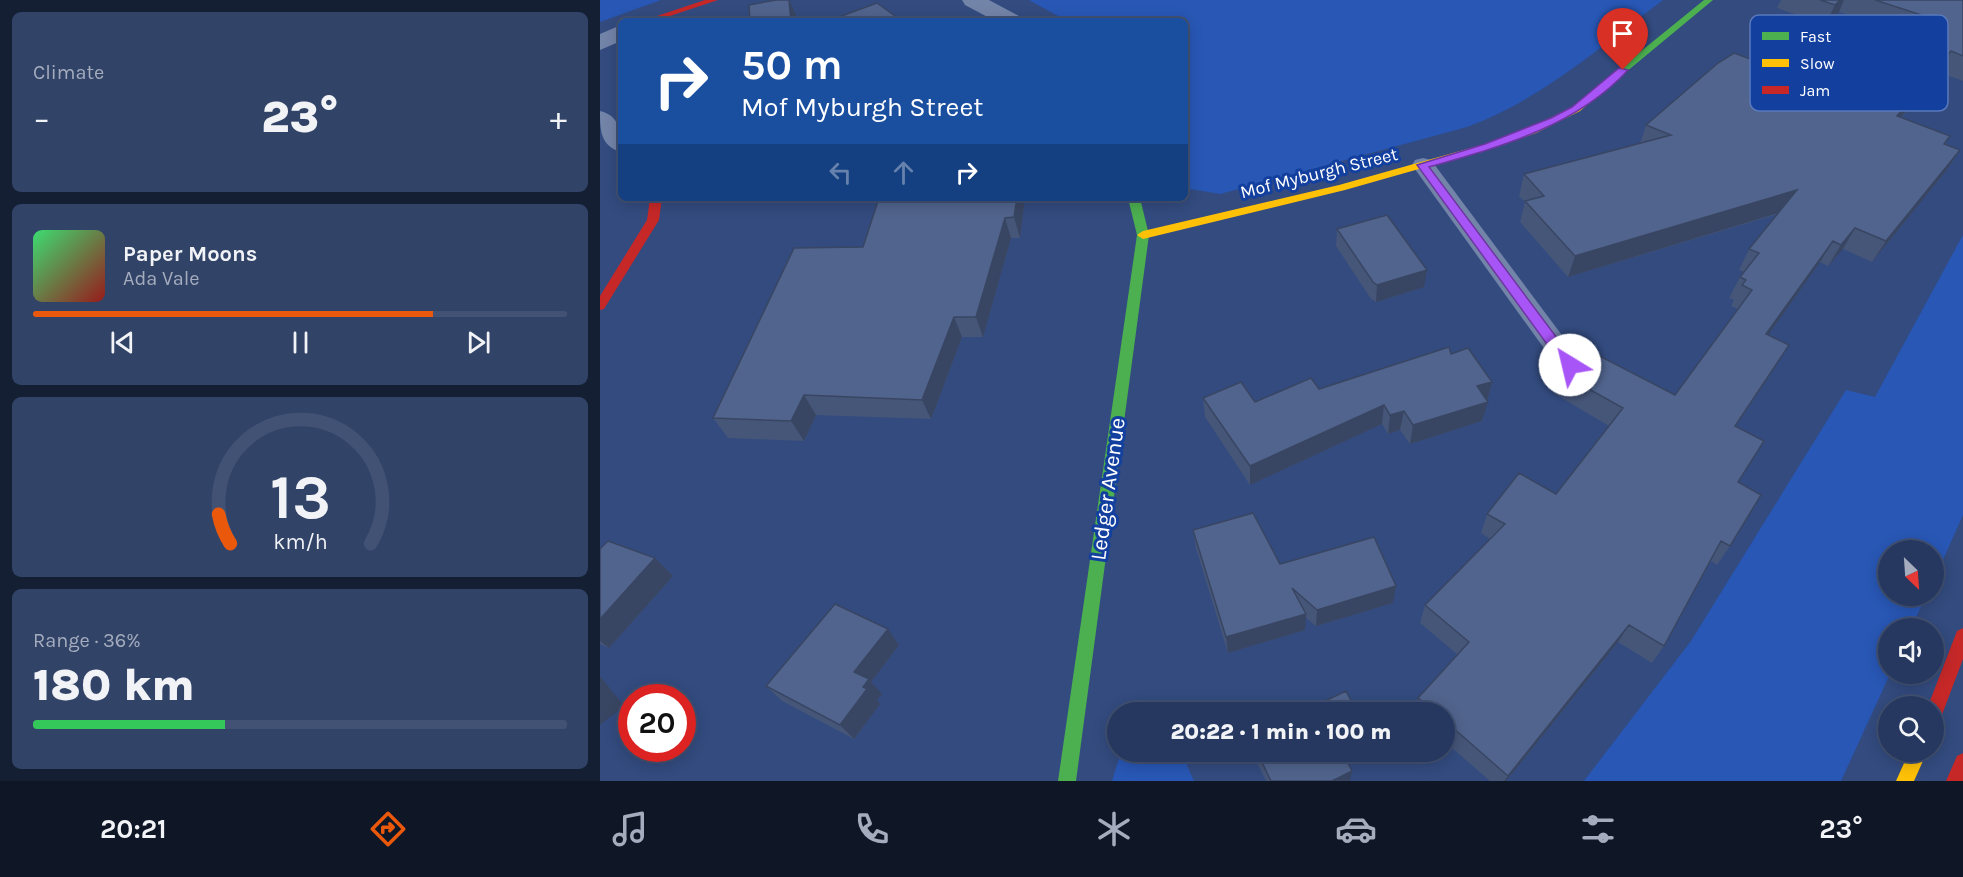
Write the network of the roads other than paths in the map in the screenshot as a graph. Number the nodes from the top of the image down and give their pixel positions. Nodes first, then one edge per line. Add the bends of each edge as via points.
1 (714, 0) edge
2 (973, 0) edge
3 (1709, 0) edge
4 (656, 18) edge
5 (1006, 18) edge
6 (618, 34) edge
7 (600, 44) edge
8 (600, 118) edge
9 (618, 140) edge
10 (1423, 165) junction
11 (656, 201) edge
12 (1135, 201) edge
13 (1143, 235) junction
14 (600, 306) edge
15 (1570, 365) edge
16 (1963, 636) edge
17 (1941, 696) edge
18 (1914, 762) edge
19 (1963, 762) edge
20 (1067, 781) edge
21 (1905, 781) edge
22 (1955, 781) edge

1 - 4 street
2 - 5 street
3 - 10 street, Mof Myburgh Street via 1576,109 1532,131
6 - 7 street
8 - 9 street
10 - 13 street, Mof Myburgh Street
10 - 15 lane
11 - 14 street via 653,220
12 - 13 street, Ledger Avenue
13 - 20 street, Ledger Avenue
16 - 17 street
18 - 21 street
19 - 22 street

